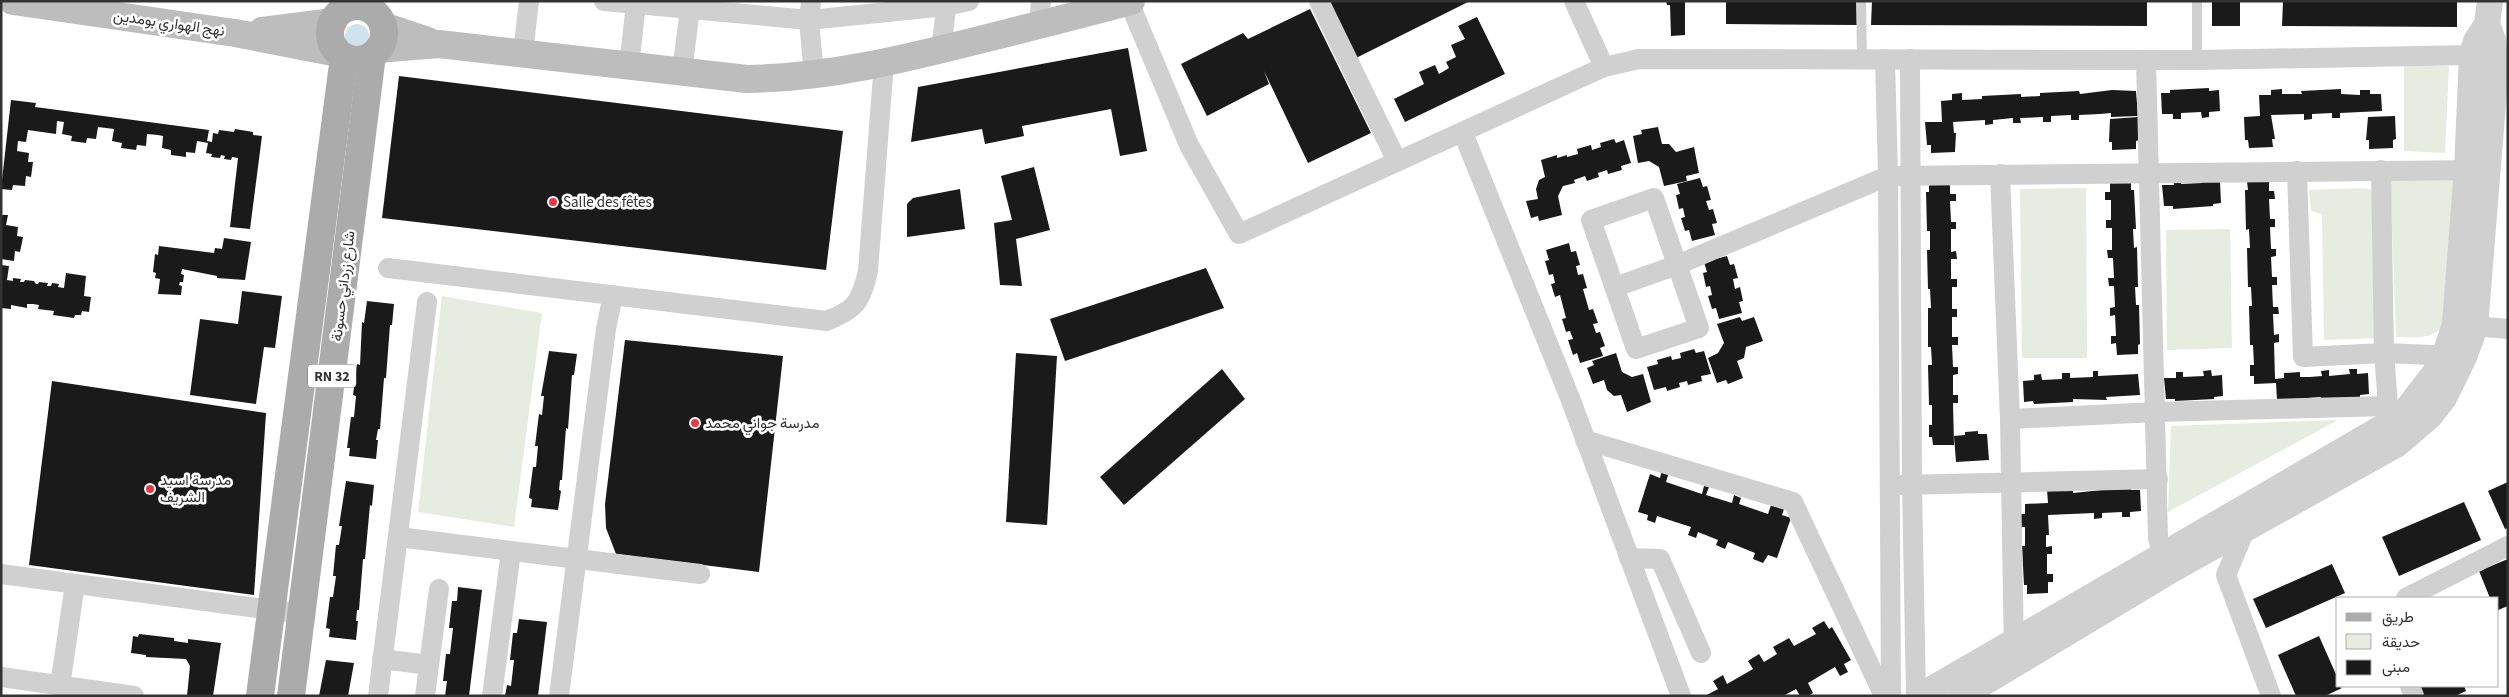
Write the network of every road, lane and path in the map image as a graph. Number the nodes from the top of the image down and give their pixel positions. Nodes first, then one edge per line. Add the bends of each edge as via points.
1 (13, 1) edge
2 (529, 1) edge
3 (604, 1) edge
4 (969, 1) edge
5 (1319, 1) edge
6 (1574, 1) edge
7 (1861, 1) edge
8 (2198, 1) edge
9 (1130, 2) edge
10 (636, 4) junction
11 (947, 4) edge
12 (691, 5) edge
13 (810, 10) edge
14 (340, 11) edge
15 (2488, 12) edge
16 (1040, 13) edge
17 (379, 30) edge
18 (235, 33) junction
19 (941, 50) junction
20 (523, 53) junction
21 (341, 55) junction
22 (2472, 55) junction
23 (1862, 59) junction
24 (1885, 59) junction
25 (1910, 59) junction
26 (2146, 60) junction
27 (2197, 60) junction
28 (884, 62) junction
29 (629, 66) junction
30 (2502, 66) edge
31 (1604, 67) junction
32 (682, 72) junction
33 (814, 76) junction
34 (1463, 133) junction
35 (1397, 161) junction
36 (2478, 169) junction
37 (2297, 170) junction
38 (2381, 170) junction
39 (2150, 172) junction
40 (2000, 174) junction
41 (1910, 175) junction
42 (1888, 176) junction
43 (1678, 265) junction
44 (388, 268) dead end
45 (1615, 287) junction
46 (613, 295) junction
47 (427, 302) dead end
48 (2465, 325) junction
49 (2508, 329) edge
50 (2384, 353) junction
51 (2454, 356) junction
52 (2156, 412) junction
53 (2010, 419) junction
54 (2391, 425) junction
55 (1585, 440) junction
56 (2158, 479) junction
57 (2010, 482) junction
58 (1890, 485) junction
59 (1912, 485) junction
60 (2245, 530) junction
61 (398, 537) junction
62 (2508, 546) edge
63 (511, 551) junction
64 (1629, 558) junction
65 (577, 560) junction
66 (2165, 563) junction
67 (1, 574) edge
68 (700, 574) dead end
69 (75, 584) junction
70 (439, 589) dead end
71 (2408, 597) edge
72 (270, 610) junction
73 (302, 614) junction
74 (1702, 653) dead end
75 (2014, 655) junction
76 (382, 659) junction
77 (429, 665) junction
78 (1, 678) edge
79 (60, 686) junction
80 (134, 696) edge
81 (260, 696) edge
82 (291, 696) edge
83 (378, 696) edge
84 (425, 696) edge
85 (492, 696) edge
86 (559, 696) edge
87 (1681, 696) edge
88 (1884, 696) edge
89 (1890, 696) edge
90 (1918, 696) edge
91 (1962, 696) edge
92 (2271, 696) edge

1 - 18 main road, نهج الهواري بومدين
2 - 20 street
3 - 10 street
4 - 11 street
5 - 35 street
6 - 31 street
7 - 23 lane
8 - 27 lane
9 - 16 main road
9 - 35 street via 1188,145 1239,234
10 - 12 street
10 - 29 street
11 - 13 street
11 - 19 street
12 - 13 street
12 - 32 street
13 - 33 street
14 - 17 main road via 369,9
14 - 18 main road
14 - 21 main road via 330,38
15 - 22 street
15 - 30 street
16 - 19 main road
17 - 20 main road via 439,44
17 - 21 main road via 359,60
17 - 73 main road, شارع زرداني حسونة / RN 32
18 - 21 main road
19 - 28 main road
20 - 29 main road
21 - 72 main road, شارع زرداني حسونة / RN 32
22 - 27 street
22 - 36 street
23 - 24 street
23 - 31 street via 1658,58
24 - 25 street
24 - 42 street
25 - 26 street
25 - 41 street
26 - 27 street
26 - 39 street
28 - 33 main road
28 - 46 street via 868,271 858,300 846,314 826,321
29 - 32 main road
30 - 36 street
31 - 34 street
32 - 33 main road via 747,79
34 - 35 street
34 - 55 street
36 - 38 street
36 - 48 street
37 - 38 street
37 - 39 street
37 - 50 street via 2303,357
38 - 50 street
39 - 40 street
39 - 52 street
40 - 41 street
40 - 53 street
41 - 42 street
41 - 59 street
42 - 43 street
42 - 58 street
43 - 45 street
43 - 45 street via 1699,328 1636,349
43 - 45 street via 1654,198 1591,220
44 - 46 street
46 - 65 street
47 - 61 street
48 - 49 street
48 - 51 street
50 - 51 street
50 - 54 street
51 - 54 street via 2444,398 2430,416
52 - 53 street
52 - 54 street
52 - 56 street
53 - 57 street
54 - 60 street
54 - 66 street
55 - 64 street
55 - 88 street via 1793,502
56 - 57 street
56 - 66 street via 2158,538
57 - 59 street
57 - 75 street
58 - 59 street
58 - 89 street
59 - 90 street
60 - 66 street
60 - 92 street via 2226,575
61 - 63 street
61 - 76 street
62 - 71 street
63 - 65 street
63 - 85 street
64 - 74 street via 1660,558
64 - 87 street
65 - 68 street
65 - 86 street
66 - 75 street
67 - 69 street
69 - 72 street
69 - 79 street
70 - 77 street
72 - 73 street
72 - 81 main road, شارع زرداني حسونة / RN 32
73 - 82 main road, شارع زرداني حسونة / RN 32
75 - 90 street
75 - 91 street
76 - 77 street
76 - 83 street
77 - 84 street
78 - 79 street
79 - 80 street

